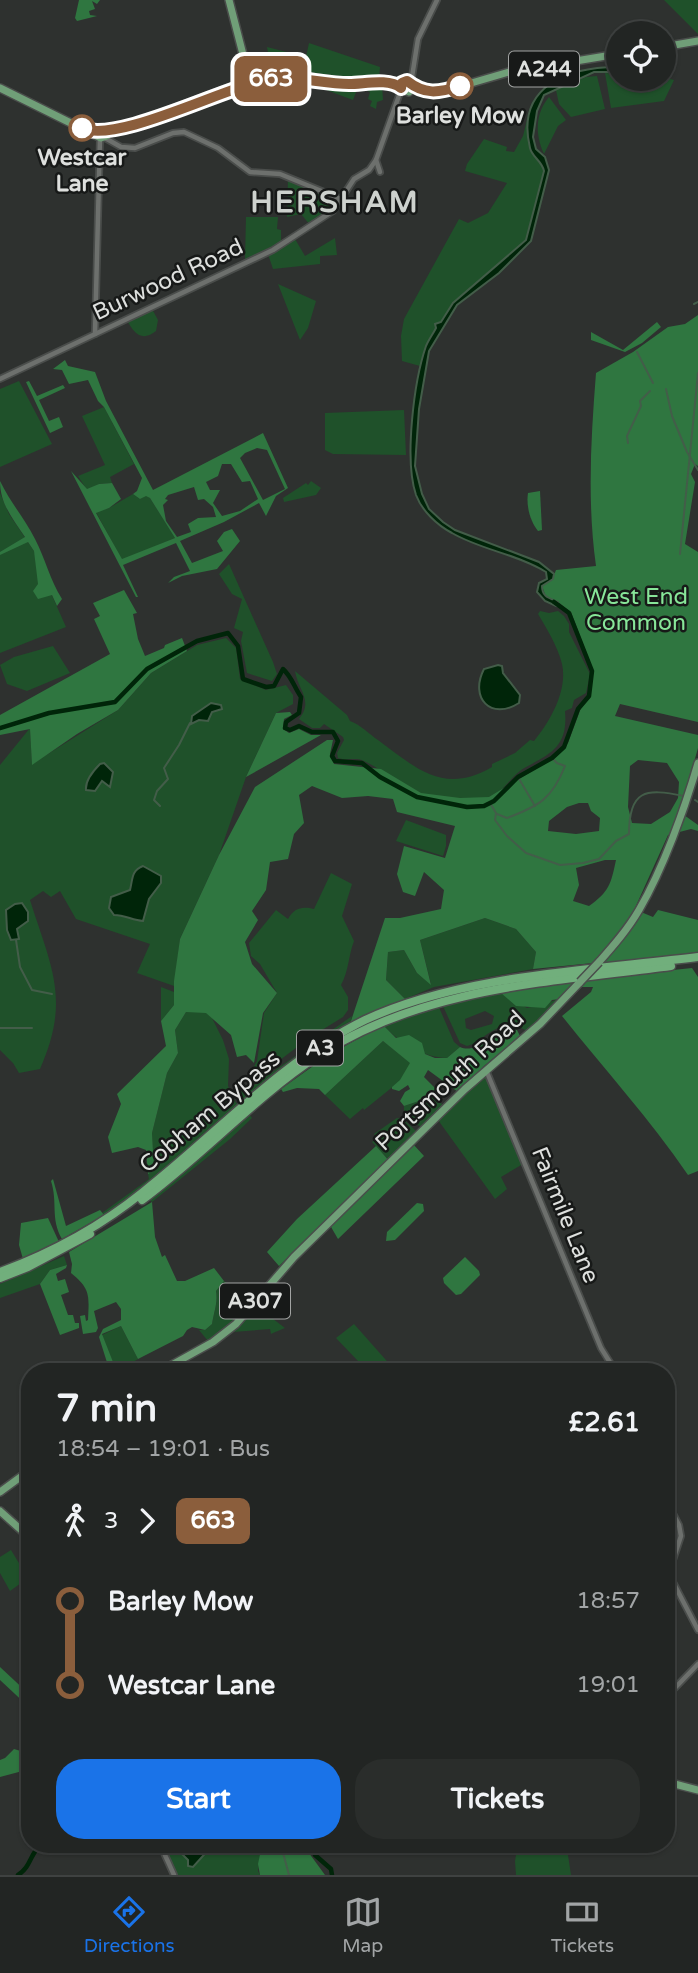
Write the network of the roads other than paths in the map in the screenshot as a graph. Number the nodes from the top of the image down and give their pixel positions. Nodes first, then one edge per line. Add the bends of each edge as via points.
1 (437, 0) edge
2 (229, 1) edge
3 (698, 42) edge
4 (676, 46) edge
5 (606, 58) edge
6 (255, 80) junction
7 (406, 87) junction
8 (0, 88) edge
9 (106, 136) junction
10 (376, 160) junction
11 (380, 172) dead end
12 (341, 199) junction
13 (95, 334) junction
14 (0, 379) edge
15 (698, 763) edge
16 (698, 960) edge
17 (485, 1069) junction
18 (0, 1272) edge
19 (0, 1278) edge
20 (175, 1363) edge
21 (611, 1363) edge
22 (21, 1476) edge
23 (2, 1490) edge
24 (0, 1511) edge
25 (675, 1517) edge
26 (21, 1530) edge
27 (675, 1554) edge
28 (675, 1586) edge
29 (698, 1630) edge
30 (698, 1664) edge
31 (675, 1688) edge
32 (675, 1784) edge
33 (698, 1790) edge
34 (164, 1853) edge
35 (174, 1875) edge

1 - 7 street via 418,39
2 - 6 main road via 247,70
3 - 4 main road
5 - 7 main road, A244 via 503,73 447,90
6 - 7 main road, A244
6 - 9 main road
7 - 10 street
8 - 9 main road
9 - 12 street via 124,148 137,148 184,132 247,170 280,174
9 - 13 street
10 - 11 street
10 - 12 street, Burwood Road via 354,179
12 - 13 street, Burwood Road via 332,211 273,250
13 - 14 street, Burwood Road
15 - 17 main road, Portsmouth Road / A307, bridge via 688,798 643,902 621,937 540,1024
16 - 18 highway, Cobham Bypass / A3 via 484,985 405,1005 365,1021 266,1087 109,1217
16 - 19 highway, Cobham Bypass / A3 via 485,990 417,1008 363,1030 285,1080 119,1217 55,1254
17 - 20 main road, Portsmouth Road / A307 via 293,1257 236,1324
17 - 21 street, Fairmile Lane
22 - 23 main road
24 - 26 main road
25 - 27 street via 681,1536
28 - 29 street
30 - 31 street
32 - 33 main road
34 - 35 street

